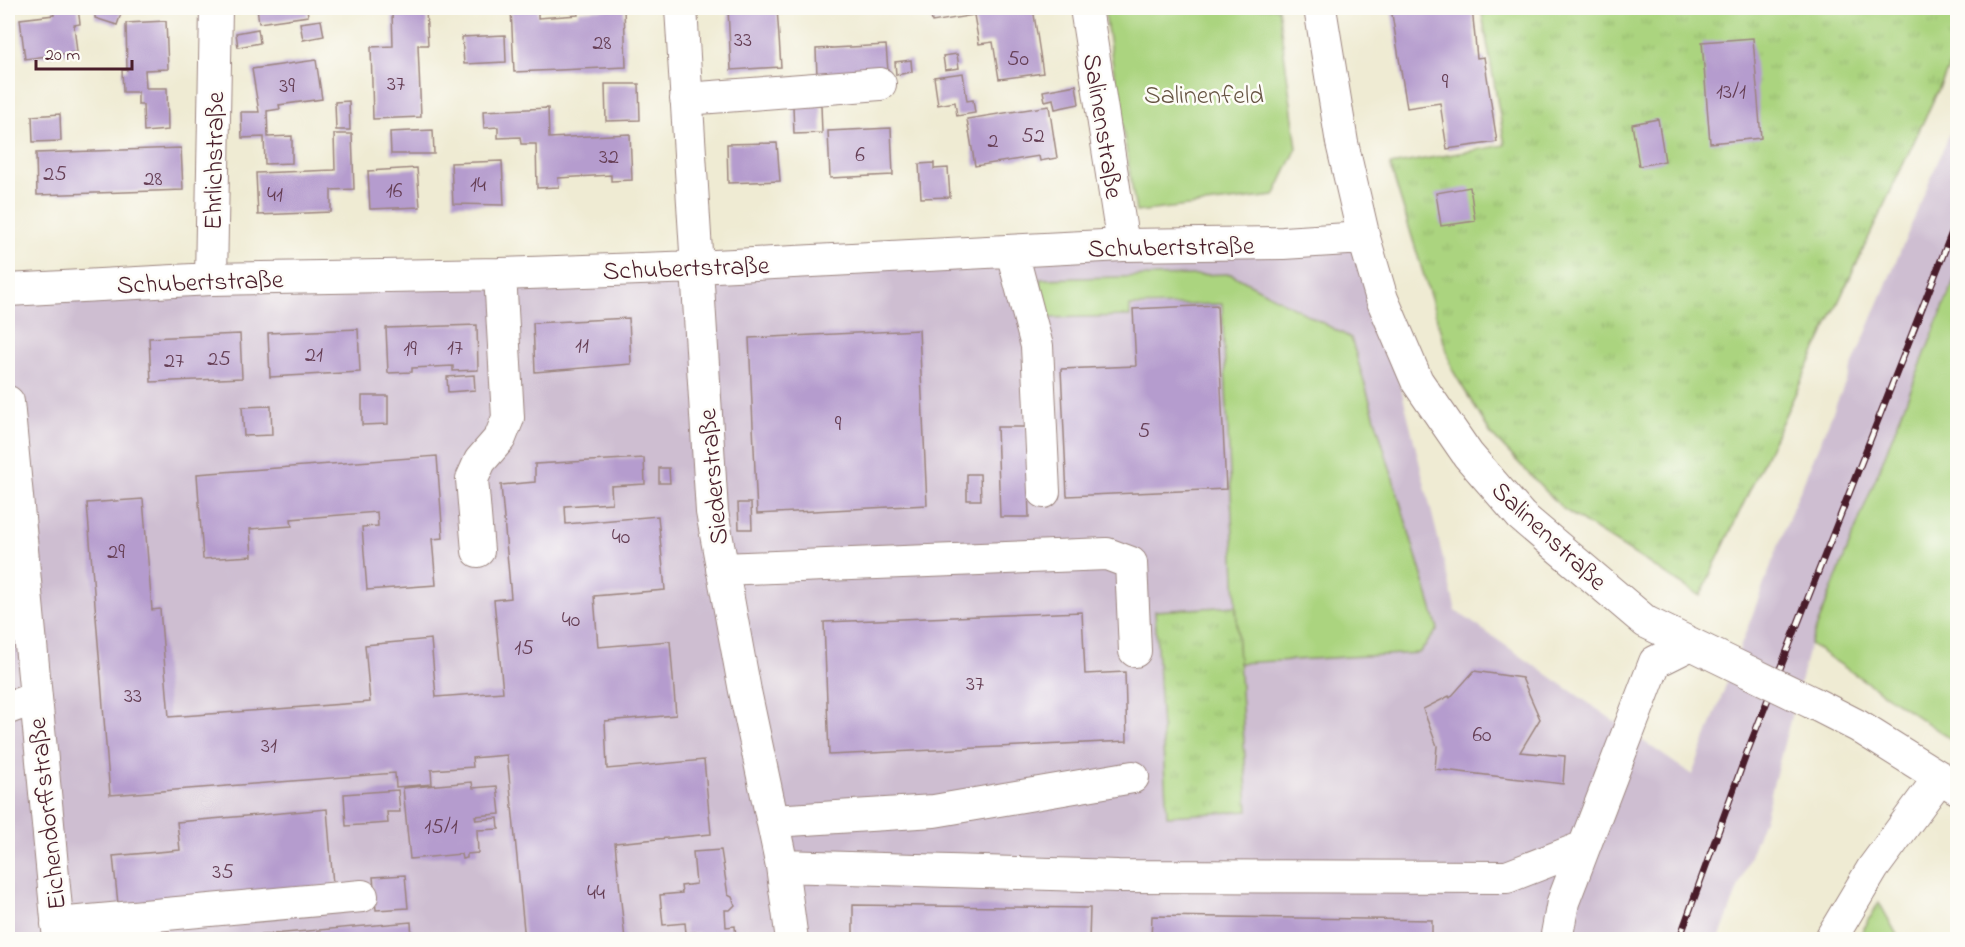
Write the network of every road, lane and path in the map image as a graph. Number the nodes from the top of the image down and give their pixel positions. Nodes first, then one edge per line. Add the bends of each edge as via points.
1 (216, 8) edge
2 (681, 8) edge
3 (1086, 8) edge
4 (1320, 8) edge
5 (880, 84) dead end
6 (686, 99) junction
7 (1364, 238) junction
8 (1123, 245) junction
9 (1012, 252) junction
10 (696, 267) junction
11 (500, 274) junction
12 (211, 279) junction
13 (8, 290) edge
14 (8, 402) edge
15 (1044, 492) dead end
16 (478, 551) dead end
17 (722, 569) junction
18 (1689, 645) junction
19 (1135, 651) dead end
20 (21, 703) edge
21 (1133, 777) dead end
22 (1949, 783) edge
23 (773, 821) junction
24 (1584, 847) junction
25 (782, 866) junction
26 (362, 896) dead end
27 (58, 932) edge
28 (792, 939) edge
29 (1556, 939) edge
30 (1830, 939) edge

1 - 12 street, Ehrlichstraße
2 - 6 street, Siederstraße
3 - 8 street, Salinenstraße
4 - 7 street, Salinenstraße via 1342,143
5 - 6 street
6 - 10 street, Siederstraße
7 - 8 street, Schubertstraße
7 - 18 street, Salinenstraße via 1382,299 1417,381 1468,455 1521,516 1646,622
8 - 9 street, Schubertstraße
9 - 10 street, Schubertstraße
9 - 15 street via 1037,346
10 - 11 street, Schubertstraße
10 - 17 street, Siederstraße via 712,512
11 - 12 street, Schubertstraße
11 - 16 street via 508,418 500,438 480,461 472,479
12 - 13 street, Schubertstraße
14 - 20 street, Eichendorffstraße
17 - 19 street via 1107,554 1131,562
17 - 23 street, Siederstraße
18 - 22 street, Salinenstraße, bridge via 1858,726
18 - 24 street via 1655,662
20 - 27 street, Eichendorffstraße
21 - 23 street via 934,811
22 - 30 street via 1873,868
23 - 25 street, Siederstraße
24 - 25 street via 1507,877 1118,876
24 - 29 street via 1563,902
25 - 28 street, Siederstraße
26 - 27 street

